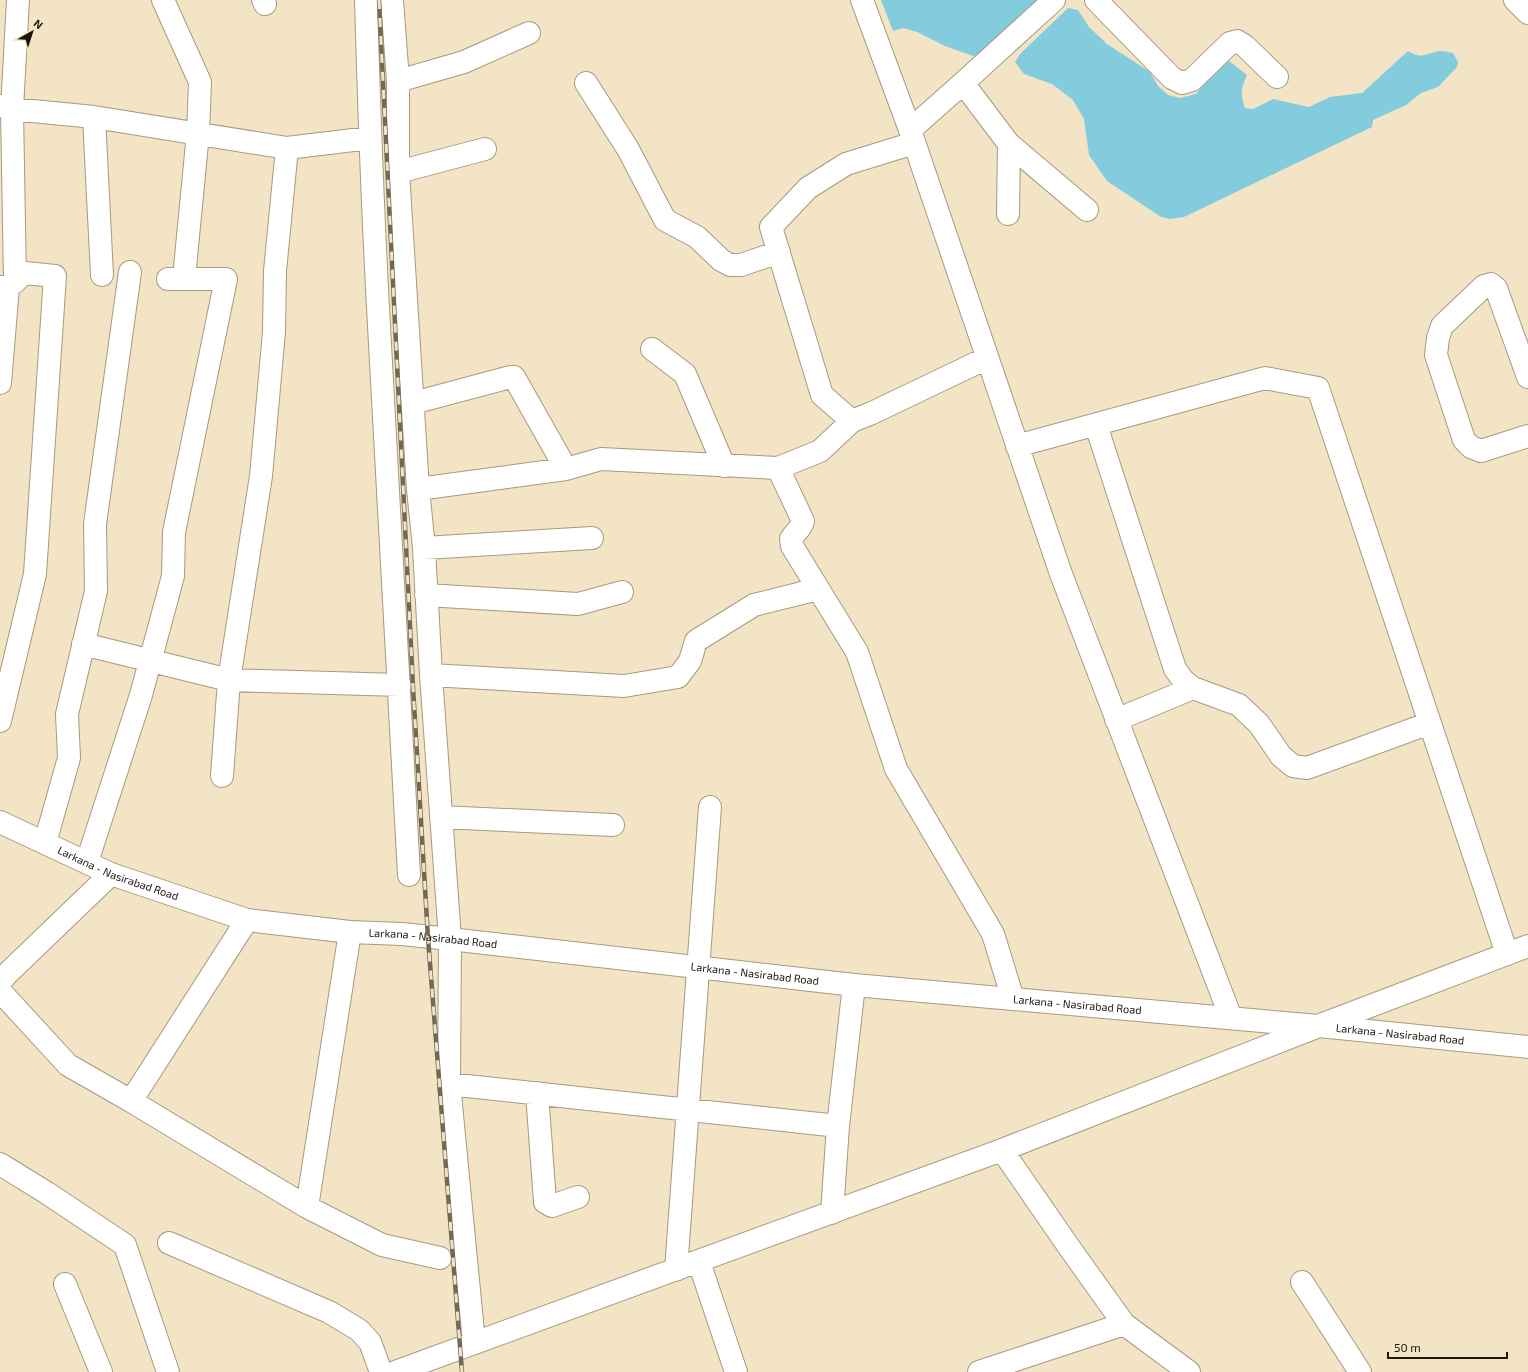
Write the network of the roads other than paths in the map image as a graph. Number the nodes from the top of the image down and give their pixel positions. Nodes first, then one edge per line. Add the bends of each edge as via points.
1 (18, 0) edge
2 (163, 0) edge
3 (366, 0) edge
4 (392, 0) edge
5 (862, 0) edge
6 (1054, 0) edge
7 (1096, 0) edge
8 (1515, 0) edge
9 (1528, 13) edge
10 (529, 33) dead end
11 (1277, 77) dead end
12 (398, 81) junction
13 (586, 83) dead end
14 (963, 83) junction
15 (6, 107) edge
16 (94, 117) junction
17 (198, 133) junction
18 (912, 136) junction
19 (370, 138) junction
20 (1008, 144) junction
21 (288, 148) junction
22 (485, 149) dead end
23 (398, 172) junction
24 (1086, 210) dead end
25 (1008, 214) dead end
26 (779, 252) junction
27 (130, 272) dead end
28 (102, 275) dead end
29 (8, 285) edge
30 (652, 349) dead end
31 (987, 358) junction
32 (1528, 377) edge
33 (0, 383) edge
34 (413, 403) junction
35 (852, 421) junction
36 (1096, 425) junction
37 (1528, 436) edge
38 (1017, 446) junction
39 (724, 466) junction
40 (778, 468) junction
41 (566, 469) junction
42 (418, 489) junction
43 (592, 538) dead end
44 (424, 548) junction
45 (818, 589) junction
46 (622, 592) dead end
47 (426, 595) junction
48 (83, 644) junction
49 (150, 660) junction
50 (431, 675) junction
51 (229, 680) junction
52 (400, 685) junction
53 (1193, 688) junction
54 (0, 720) edge
55 (1116, 720) junction
56 (1430, 723) junction
57 (222, 776) dead end
58 (710, 807) dead end
59 (441, 817) junction
60 (0, 822) edge
61 (613, 825) dead end
62 (45, 843) junction
63 (87, 862) junction
64 (111, 874) junction
65 (409, 875) dead end
66 (247, 920) junction
67 (350, 932) junction
68 (450, 939) junction
69 (1528, 946) edge
70 (1507, 954) junction
71 (698, 967) junction
72 (0, 982) edge
73 (854, 985) junction
74 (0, 991) edge
75 (1013, 999) junction
76 (1231, 1018) junction
77 (1319, 1026) junction
78 (1528, 1047) edge
79 (449, 1084) junction
80 (537, 1093) junction
81 (131, 1101) junction
82 (687, 1110) junction
83 (838, 1126) junction
84 (1002, 1150) junction
85 (0, 1164) edge
86 (578, 1197) dead end
87 (307, 1207) junction
88 (832, 1213) junction
89 (169, 1243) dead end
90 (440, 1258) dead end
91 (699, 1262) junction
92 (676, 1270) junction
93 (1302, 1282) dead end
94 (65, 1284) dead end
95 (1124, 1324) junction
96 (474, 1342) junction
97 (101, 1372) edge
98 (168, 1372) edge
99 (381, 1372) edge
100 (395, 1372) edge
101 (736, 1372) edge
102 (979, 1372) edge
103 (1189, 1372) edge
104 (1360, 1372) edge

1 - 15 street
2 - 17 street via 200,82
3 - 19 street
4 - 12 street
5 - 18 street
6 - 14 street
7 - 11 street via 1172,78 1182,83 1192,80 1230,43 1237,41
8 - 9 street
10 - 12 street via 464,62
12 - 23 street
13 - 26 street via 628,149 665,220 697,237 721,260 730,265 741,265
14 - 18 street
14 - 20 street
15 - 16 street
15 - 29 street
16 - 17 street
16 - 28 street
17 - 21 street
17 - 49 street via 176,278 226,279 174,532 173,576
18 - 26 street via 846,164 808,188 771,227
18 - 31 street
19 - 21 street
19 - 52 street
20 - 24 street
20 - 25 street
21 - 51 street via 275,271 274,332 261,476
22 - 23 street
23 - 34 street
26 - 35 street via 822,395
27 - 48 street via 95,524 96,591
29 - 33 street
29 - 54 street via 25,274 55,276 35,574
30 - 39 street via 685,374
31 - 35 street
31 - 38 street
32 - 37 street via 1496,288 1491,284 1484,286 1442,326 1436,355 1464,440 1471,447 1481,451
34 - 41 street via 514,377
34 - 42 street
35 - 40 street via 820,451
36 - 38 street
36 - 53 street via 1175,669 1182,680
36 - 56 street via 1266,378 1318,388
38 - 55 street via 1061,574
39 - 40 street
39 - 41 street via 600,459
40 - 45 street via 803,521 791,539 792,546
41 - 42 street
42 - 44 street
43 - 44 street
44 - 47 street
45 - 50 street via 754,605 696,641 690,662 678,677 624,686
45 - 75 street via 857,652 896,770 994,934
46 - 47 street via 578,604
47 - 50 street
48 - 49 street
48 - 62 street via 66,714 69,758
49 - 51 street
49 - 63 street
50 - 59 street
51 - 52 street
51 - 57 street
52 - 65 street
53 - 55 street
53 - 56 street via 1239,705 1259,724 1281,756 1293,766 1307,768
55 - 76 street
56 - 70 street
58 - 71 street
59 - 61 street
59 - 68 street
60 - 62 street, Larkana - Nasirabad Road
62 - 63 street, Larkana - Nasirabad Road
63 - 64 street, Larkana - Nasirabad Road
64 - 66 street, Larkana - Nasirabad Road
64 - 72 street
66 - 67 street, Larkana - Nasirabad Road
66 - 81 street
67 - 68 street, Larkana - Nasirabad Road
67 - 87 street
68 - 71 street, Larkana - Nasirabad Road
68 - 79 street
69 - 70 street
70 - 77 street
71 - 73 street, Larkana - Nasirabad Road
71 - 82 street
73 - 75 street, Larkana - Nasirabad Road
73 - 83 street
74 - 81 street via 68,1065
75 - 76 street, Larkana - Nasirabad Road
76 - 77 street, Larkana - Nasirabad Road
77 - 78 street, Larkana - Nasirabad Road
77 - 84 street
79 - 80 street
79 - 96 street
80 - 82 street
80 - 86 street via 545,1202 552,1206
81 - 87 street
82 - 83 street
82 - 92 street
83 - 88 street
84 - 88 street
84 - 95 street
85 - 98 street via 125,1245
87 - 90 street via 382,1244
88 - 91 street
89 - 99 street via 329,1312 359,1330 370,1342
91 - 92 street
91 - 101 street
92 - 96 street
93 - 104 street
94 - 97 street
95 - 102 street
95 - 103 street
96 - 100 street

